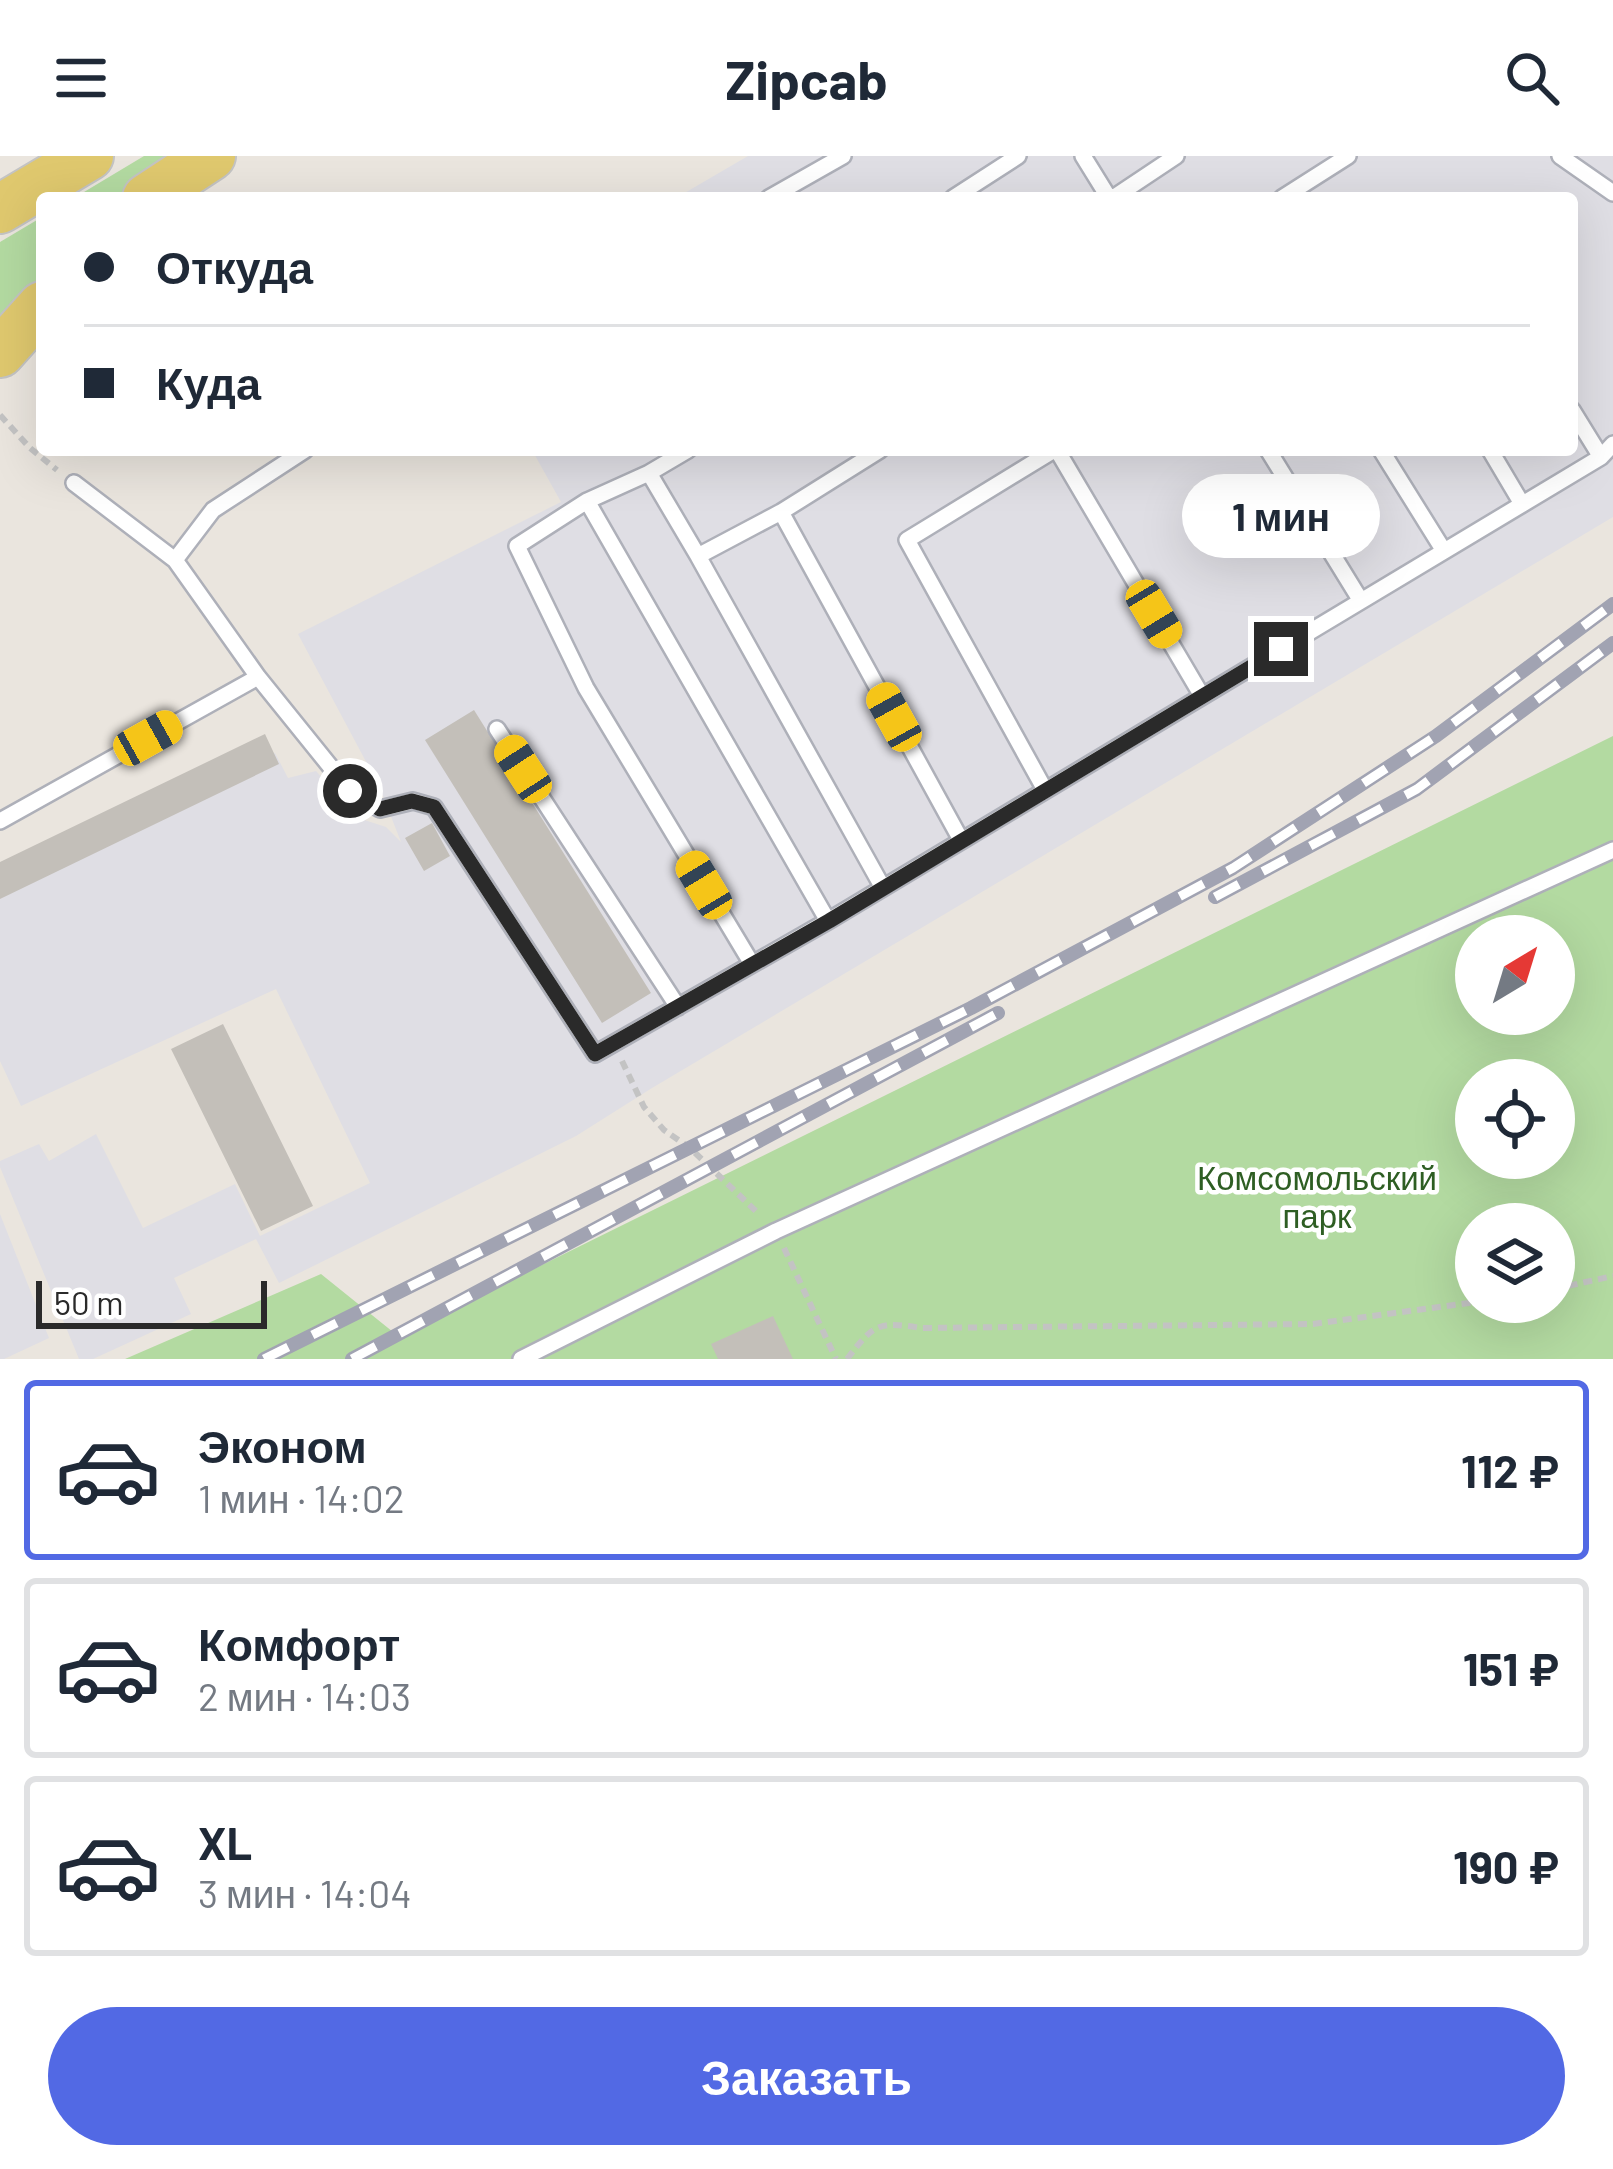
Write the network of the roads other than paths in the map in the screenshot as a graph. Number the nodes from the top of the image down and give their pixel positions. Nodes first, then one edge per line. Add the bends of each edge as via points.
1 (89, 156) edge
2 (211, 156) edge
3 (843, 156) edge
4 (1018, 156) edge
5 (1083, 156) edge
6 (1176, 156) edge
7 (1348, 156) edge
8 (1560, 156) edge
9 (156, 192) edge
10 (780, 192) edge
11 (962, 192) edge
12 (1107, 192) edge
13 (1120, 192) edge
14 (1291, 192) edge
15 (1613, 193) edge
16 (0, 209) edge
17 (36, 313) edge
18 (0, 352) edge
19 (1578, 417) edge
20 (1607, 451) edge
21 (296, 456) edge
22 (678, 456) edge
23 (870, 456) edge
24 (1045, 456) edge
25 (1059, 456) edge
26 (1272, 456) edge
27 (1385, 456) edge
28 (1494, 456) edge
29 (649, 473) junction
30 (74, 483) road end
31 (587, 501) junction
32 (1522, 504) junction
33 (781, 512) junction
34 (1444, 551) junction
35 (698, 556) junction
36 (175, 560) junction
37 (1360, 601) junction
38 (258, 676) junction
39 (1202, 696) junction
40 (497, 729) dead end
41 (1046, 790) junction
42 (0, 821) edge
43 (962, 841) junction
44 (1613, 850) edge
45 (883, 888) junction
46 (829, 921) junction
47 (752, 964) junction
48 (678, 1006) junction
49 (521, 1359) edge

1 - 16 main road
2 - 9 main road
3 - 10 lane
4 - 11 lane
5 - 12 lane
6 - 13 lane
7 - 14 lane
8 - 15 lane
17 - 18 main road
19 - 20 lane
20 - 32 lane
21 - 36 lane via 213,510
22 - 29 lane
23 - 33 lane
24 - 41 lane via 908,540
25 - 39 lane
26 - 37 lane
27 - 34 lane
28 - 32 lane
29 - 31 lane
29 - 35 lane
30 - 36 lane
31 - 46 lane
31 - 47 lane via 517,546 586,688
32 - 34 lane
33 - 35 lane
33 - 43 lane
34 - 37 lane
35 - 45 lane
36 - 38 lane
37 - 39 lane
38 - 42 lane
38 - 48 lane via 350,791 380,809 412,801 434,807 595,1054
39 - 41 lane
40 - 48 lane
41 - 43 lane
43 - 45 lane
44 - 49 lane via 776,1231
45 - 46 lane
46 - 47 lane
47 - 48 lane

